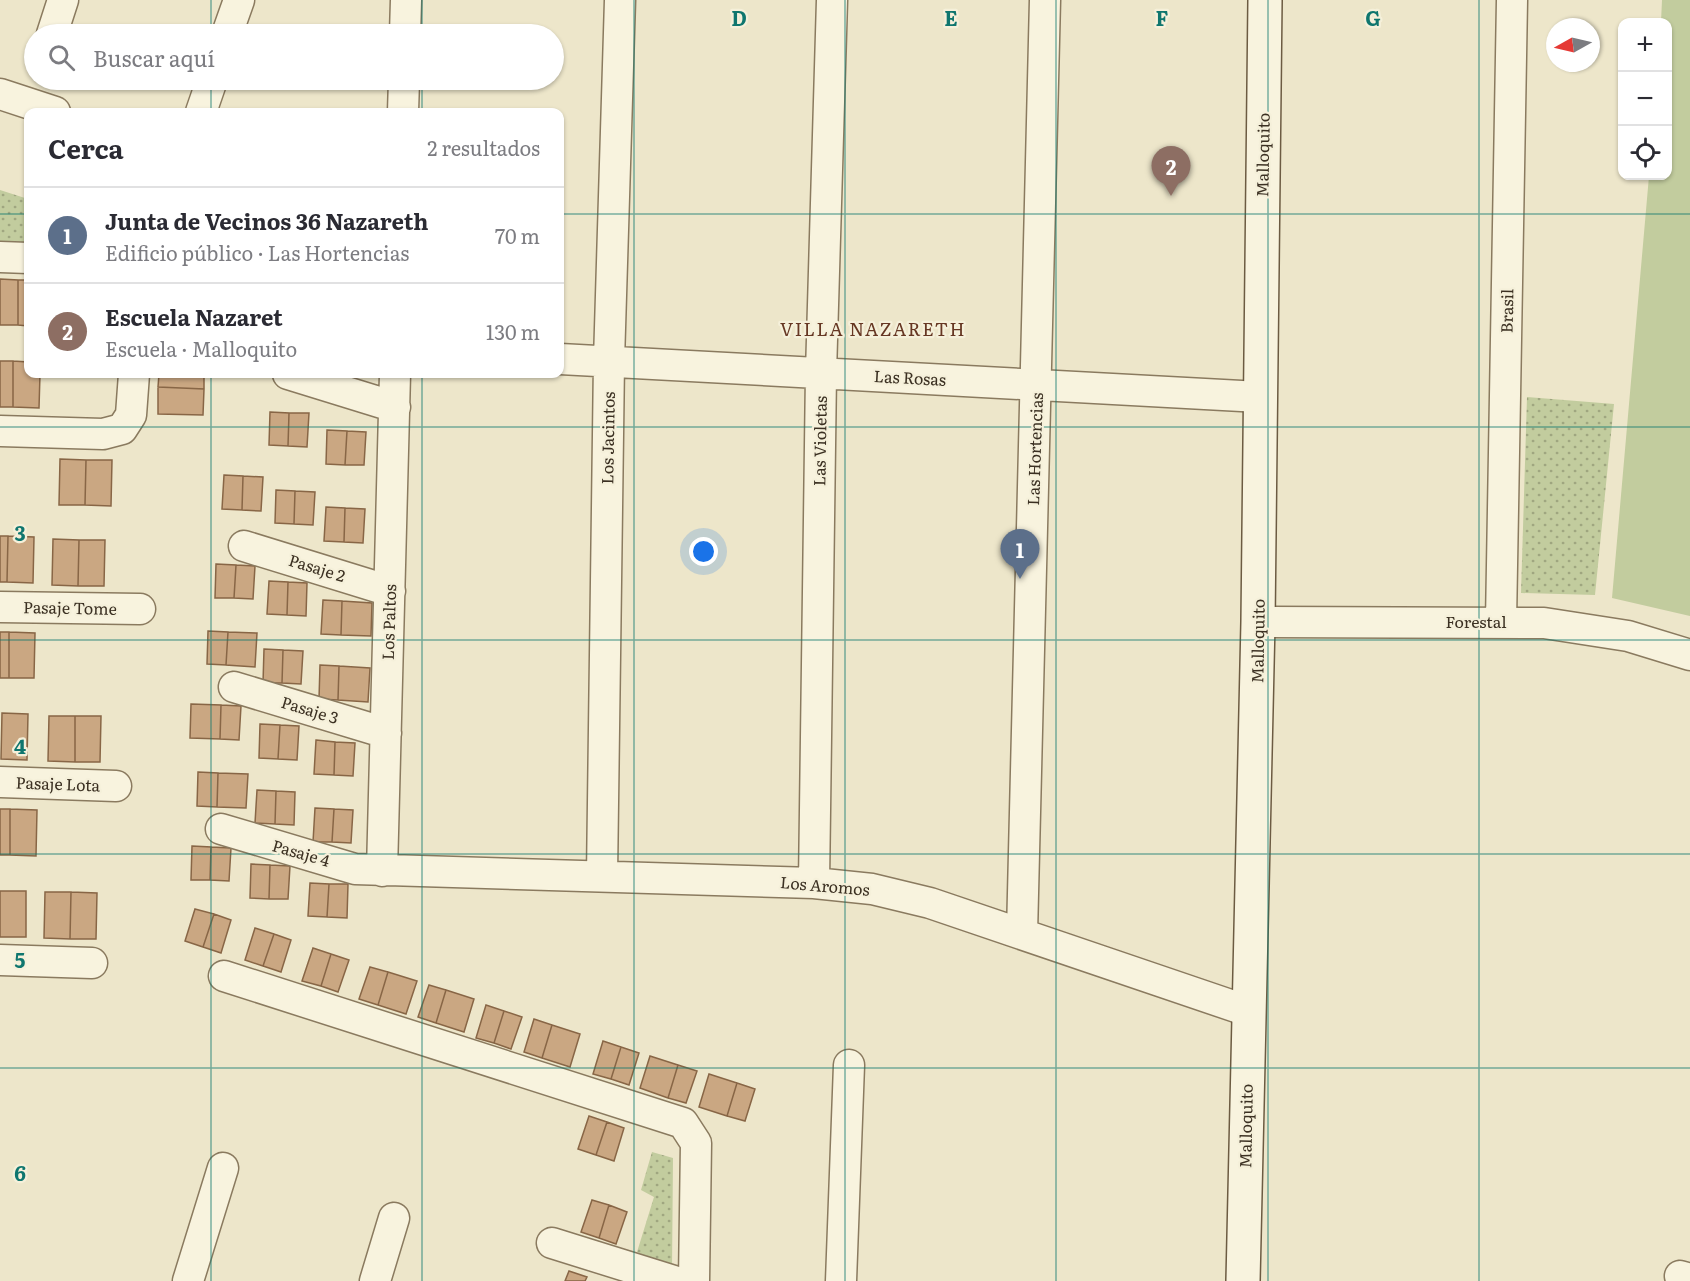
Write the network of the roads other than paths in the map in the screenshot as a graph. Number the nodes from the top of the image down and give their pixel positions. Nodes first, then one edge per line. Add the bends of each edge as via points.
1 (63, 0) edge
2 (239, 0) edge
3 (406, 0) edge
4 (620, 0) edge
5 (832, 0) edge
6 (1045, 0) edge
7 (1265, 0) edge
8 (1512, 0) edge
9 (55, 24) edge
10 (231, 24) edge
11 (405, 24) edge
12 (209, 90) edge
13 (404, 90) edge
14 (0, 94) edge
15 (40, 99) edge
16 (202, 108) edge
17 (403, 108) edge
18 (0, 257) edge
19 (24, 258) edge
20 (564, 359) edge
21 (609, 361) junction
22 (821, 373) junction
23 (134, 378) edge
24 (301, 378) edge
25 (396, 378) edge
26 (1037, 384) junction
27 (1260, 397) junction
28 (395, 407) junction
29 (0, 430) edge
30 (244, 546) dead end
31 (390, 591) junction
32 (0, 607) edge
33 (140, 609) dead end
34 (1258, 622) junction
35 (1501, 622) junction
36 (1690, 655) edge
37 (234, 687) dead end
38 (386, 733) junction
39 (0, 782) edge
40 (116, 786) dead end
41 (221, 829) dead end
42 (382, 871) junction
43 (602, 876) junction
44 (814, 883) junction
45 (1022, 934) junction
46 (0, 960) edge
47 (92, 963) dead end
48 (224, 976) dead end
49 (1248, 1011) junction
50 (849, 1065) dead end
51 (223, 1168) dead end
52 (394, 1218) dead end
53 (552, 1243) dead end
54 (188, 1281) edge
55 (375, 1281) edge
56 (674, 1281) edge
57 (694, 1281) edge
58 (841, 1281) edge
59 (1243, 1281) edge

1 - 9 street
2 - 10 street
3 - 11 street
4 - 21 street, Los Jacintos
5 - 22 street, Las Violetas
6 - 26 street, Las Hortencias
7 - 27 street, Malloquito
8 - 35 street, Brasil
12 - 16 street
13 - 17 street
14 - 15 street
18 - 19 street
20 - 21 street, Las Rosas
21 - 22 street, Las Rosas
21 - 43 street, Los Jacintos
22 - 26 street, Las Rosas
22 - 44 street, Las Violetas
23 - 29 street via 131,415 122,429 103,434
24 - 28 street
25 - 28 street, Los Paltos
26 - 27 street, Las Rosas
26 - 45 street, Las Hortencias
27 - 34 street, Malloquito
28 - 31 street, Los Paltos
30 - 31 street, Pasaje 2
31 - 38 street, Los Paltos
32 - 33 street, Pasaje Tome
34 - 35 street, Forestal
34 - 49 street, Malloquito
35 - 36 street, Forestal via 1586,628
37 - 38 street, Pasaje 3
38 - 42 street, Los Paltos
39 - 40 street, Pasaje Lota
41 - 42 street, Pasaje 4 via 356,869
42 - 43 street, Los Aromos
43 - 44 street, Los Aromos
44 - 45 street, Los Aromos via 901,895
45 - 49 street, Los Aromos
46 - 47 street
48 - 57 street via 683,1123 696,1143
49 - 59 street, Malloquito
50 - 58 street
51 - 54 street
52 - 55 street
53 - 56 street

